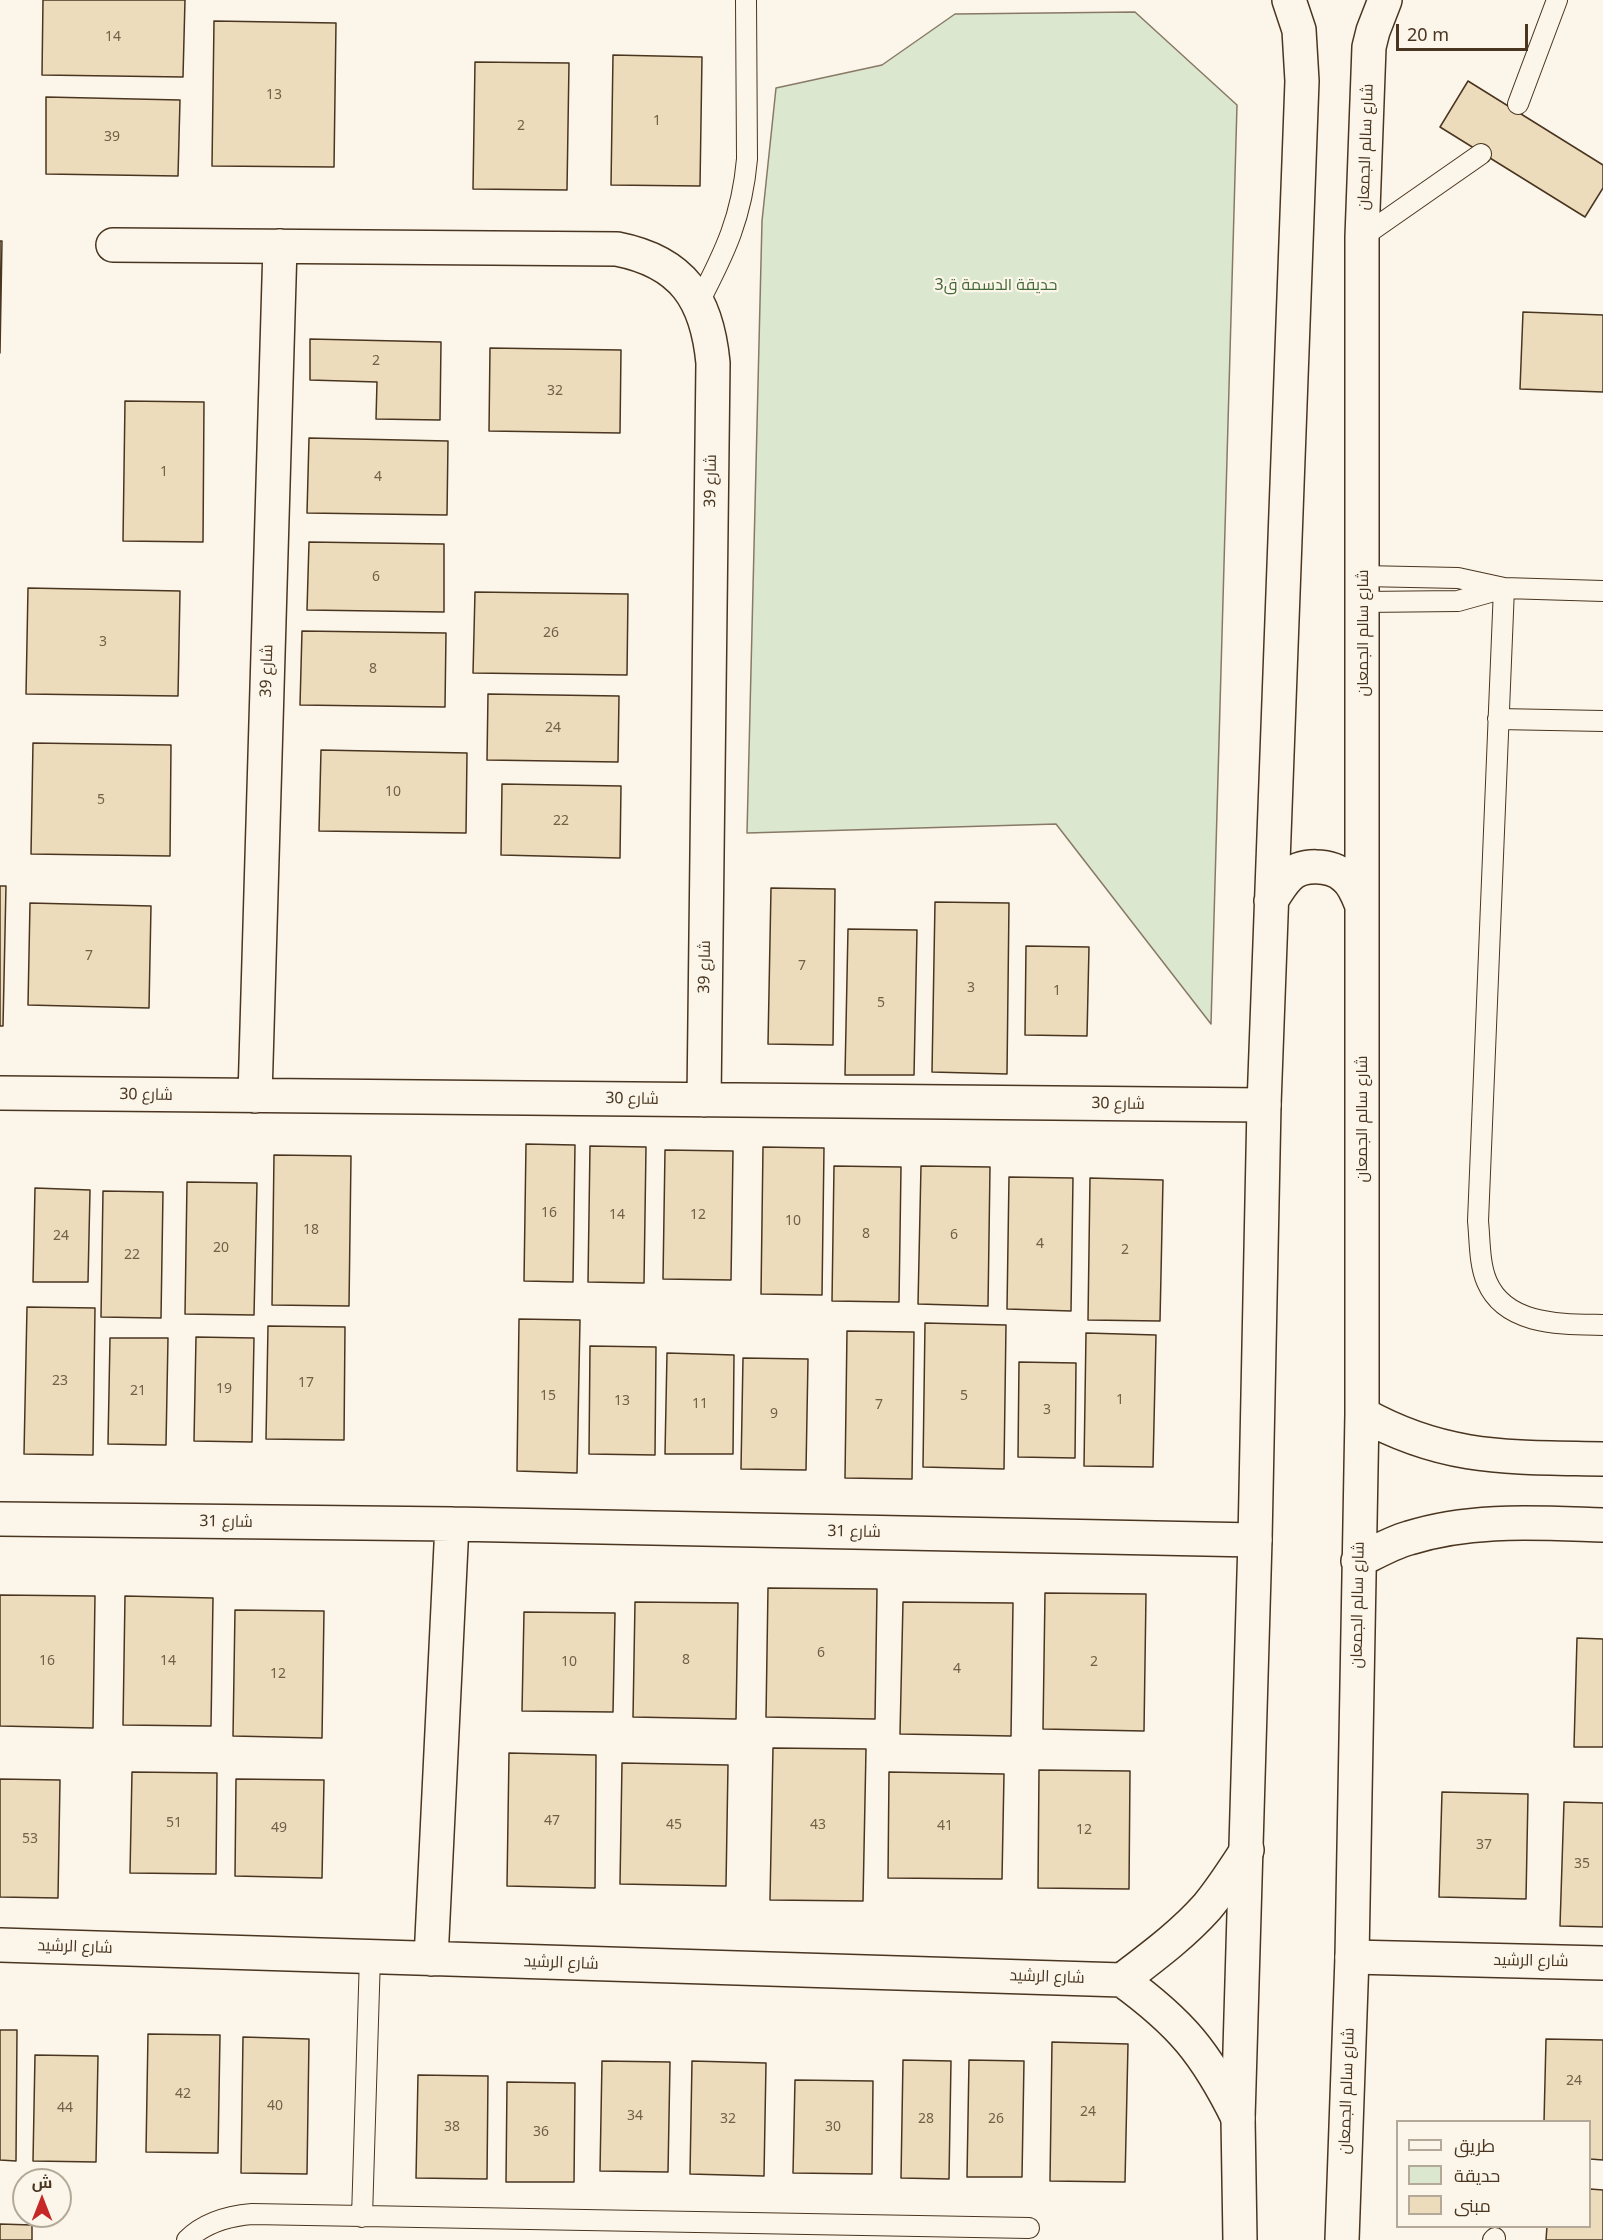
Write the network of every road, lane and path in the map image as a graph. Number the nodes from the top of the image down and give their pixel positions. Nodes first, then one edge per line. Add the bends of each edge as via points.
1 (746, 0) edge
2 (1289, 0) edge
3 (1385, 0) edge
4 (1557, 0) edge
5 (1518, 104) dead end
6 (1481, 154) dead end
7 (1362, 237) junction
8 (112, 245) dead end
9 (280, 246) junction
10 (699, 302) junction
11 (1504, 588) junction
12 (1363, 589) junction
13 (1603, 591) edge
14 (1498, 719) junction
15 (1603, 721) edge
16 (1271, 900) junction
17 (1362, 906) junction
18 (0, 1093) edge
19 (255, 1096) junction
20 (704, 1100) junction
21 (1264, 1105) junction
22 (1603, 1325) edge
23 (1362, 1414) junction
24 (1603, 1459) edge
25 (0, 1519) edge
26 (452, 1524) junction
27 (1603, 1526) edge
28 (1255, 1540) junction
29 (1358, 1562) junction
30 (1247, 1850) junction
31 (0, 1945) edge
32 (370, 1956) junction
33 (1352, 1957) junction
34 (431, 1959) junction
35 (1603, 1963) edge
36 (1122, 1980) junction
37 (1238, 2118) junction
38 (362, 2217) junction
39 (1029, 2228) dead end
40 (187, 2240) edge
41 (1240, 2240) edge
42 (1342, 2240) edge

1 - 10 lane via 745,186 736,224
2 - 16 street via 1299,30 1302,81
3 - 7 street, شارع سالم الجمعان via 1370,47
4 - 5 lane
6 - 7 lane
7 - 12 street, شارع سالم الجمعان
8 - 9 street, شارع 39
9 - 10 street, شارع 39 via 618,249 658,261
9 - 19 street, شارع 39
10 - 20 street, شارع 39 via 713,363
11 - 12 lane via 1458,601
11 - 13 lane
11 - 14 lane
12 - 17 street, شارع سالم الجمعان
14 - 15 lane
14 - 22 lane via 1478,1221 1481,1258 1486,1281 1497,1298 1520,1314 1546,1322
16 - 17 street via 1288,876 1315,867 1345,876
16 - 21 street
17 - 23 street, شارع سالم الجمعان
18 - 19 street, شارع 30
19 - 20 street, شارع 30
20 - 21 street, شارع 30
21 - 28 street
23 - 24 street via 1410,1438 1467,1453
23 - 29 street, شارع سالم الجمعان
25 - 26 street, شارع 31
26 - 28 street, شارع 31
26 - 34 street
27 - 29 street via 1480,1524 1408,1538
28 - 30 street
29 - 33 street, شارع سالم الجمعان
30 - 36 street via 1207,1907
30 - 37 street
31 - 32 street, شارع الرشيد
32 - 34 street, شارع الرشيد
32 - 38 lane
33 - 35 street, شارع الرشيد
33 - 42 street, شارع سالم الجمعان
34 - 36 street, شارع الرشيد
36 - 37 street via 1177,2024 1199,2050
37 - 41 street
38 - 39 lane
38 - 40 lane via 252,2214 230,2217 202,2228

